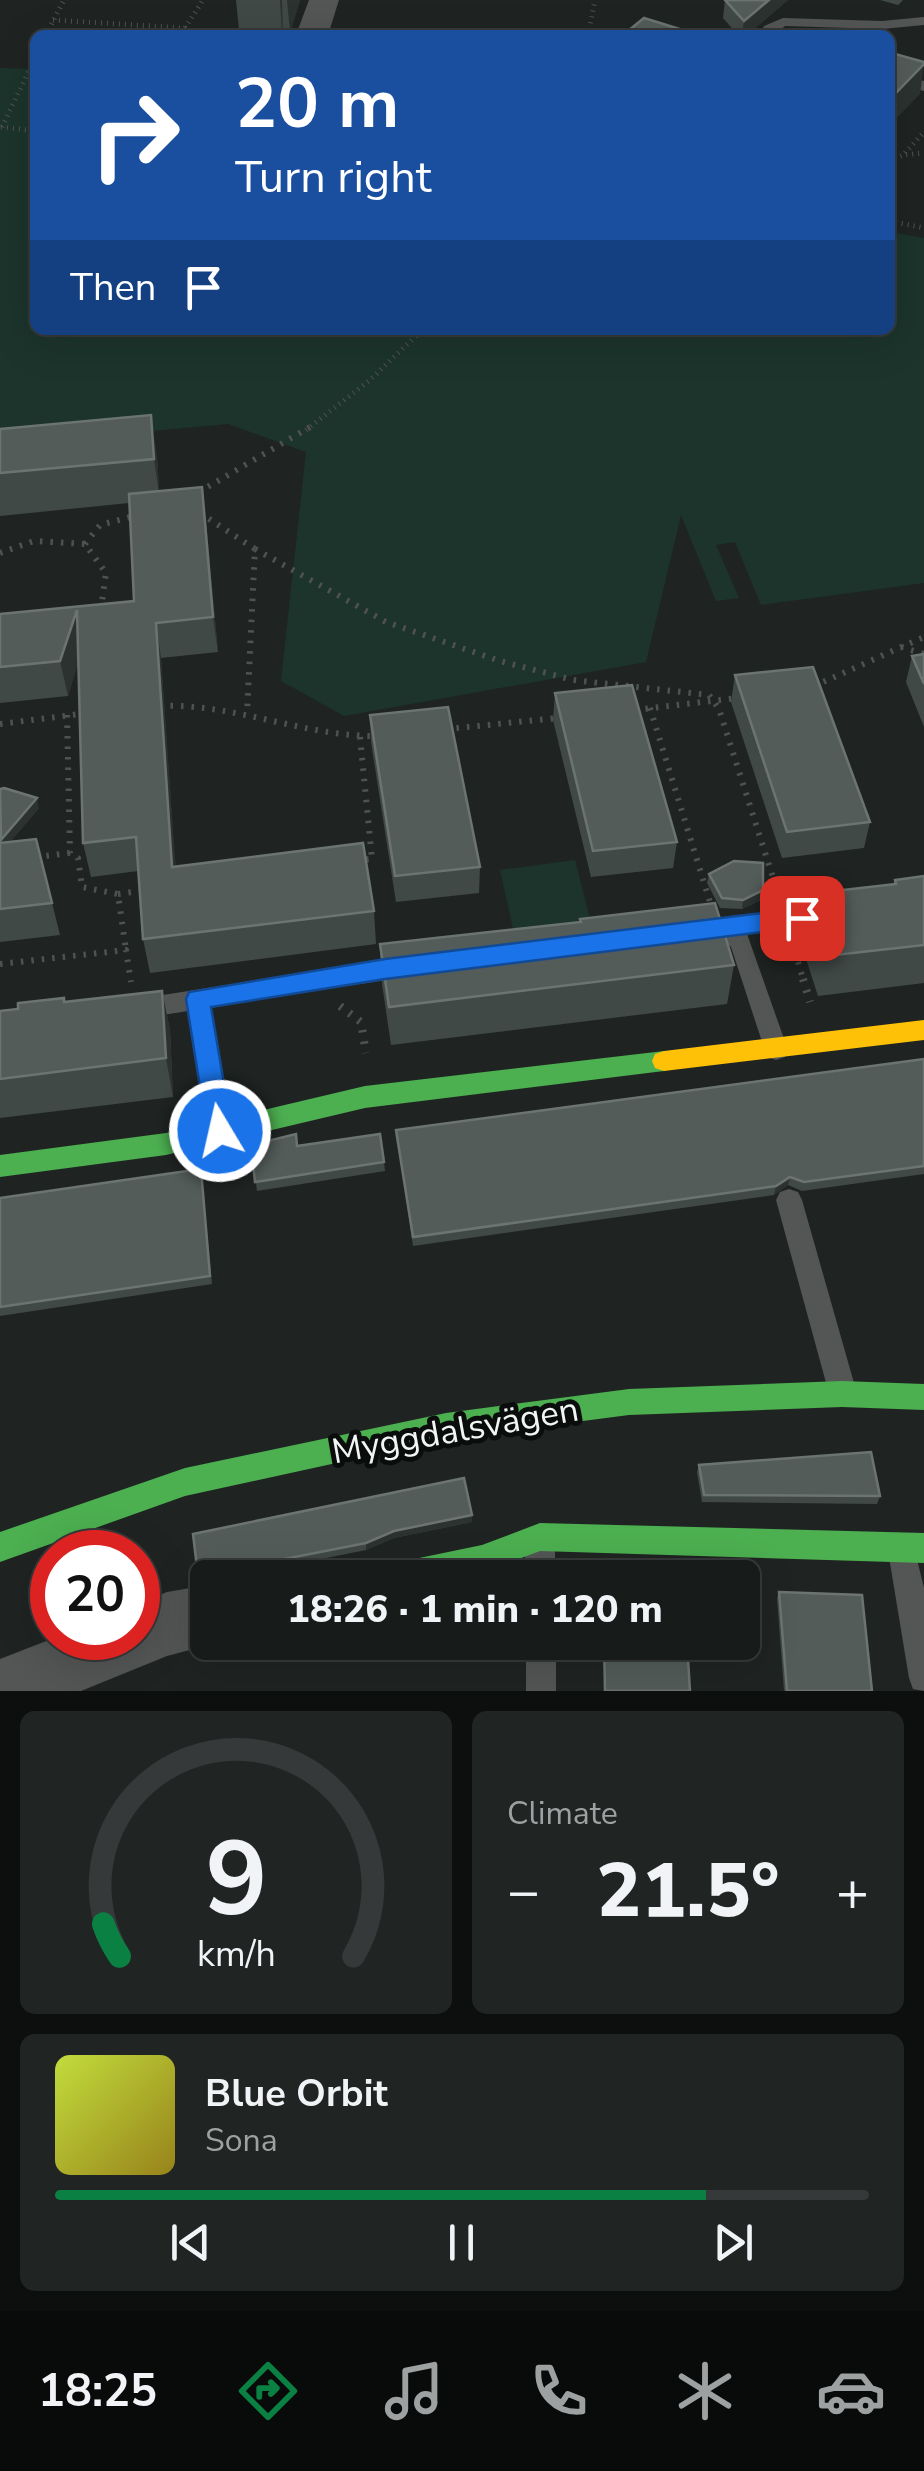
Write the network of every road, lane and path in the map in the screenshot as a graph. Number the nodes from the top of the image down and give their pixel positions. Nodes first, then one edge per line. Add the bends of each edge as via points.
1 (64, 0) edge
2 (204, 0) edge
3 (324, 0) edge
4 (595, 0) edge
5 (924, 4) edge
6 (924, 18) edge
7 (53, 20) junction
8 (185, 28) junction
9 (48, 30) edge
10 (188, 30) edge
11 (314, 30) edge
12 (589, 30) edge
13 (769, 30) edge
14 (30, 68) edge
15 (895, 78) edge
16 (924, 86) edge
17 (1, 127) edge
18 (30, 130) edge
19 (924, 132) edge
20 (924, 153) edge
21 (903, 155) junction
22 (895, 159) edge
23 (895, 222) edge
24 (924, 228) edge
25 (417, 335) edge
26 (154, 513) edge
27 (86, 544) junction
28 (255, 550) junction
29 (0, 552) edge
30 (97, 619) edge
31 (924, 637) edge
32 (900, 647) junction
33 (924, 654) edge
34 (812, 686) edge
35 (754, 695) edge
36 (715, 701) junction
37 (146, 707) edge
38 (650, 708) junction
39 (632, 710) edge
40 (98, 711) edge
41 (247, 714) junction
42 (67, 715) junction
43 (560, 718) edge
44 (0, 724) edge
45 (434, 730) edge
46 (396, 734) edge
47 (360, 738) junction
48 (70, 853) junction
49 (18, 860) edge
50 (352, 862) edge
51 (157, 888) edge
52 (118, 894) junction
53 (854, 911) edge
54 (790, 920) junction
55 (726, 928) junction
56 (670, 934) edge
57 (126, 950) junction
58 (443, 963) edge
59 (0, 964) edge
60 (306, 982) junction
61 (198, 999) junction
62 (125, 1011) joint
63 (816, 1020) dead end
64 (924, 1030) edge
65 (776, 1050) junction
66 (366, 1056) dead end
67 (220, 1131) junction
68 (0, 1166) edge
69 (788, 1200) dead end
70 (842, 1394) junction
71 (924, 1396) edge
72 (540, 1538) junction
73 (0, 1547) edge
74 (913, 1548) edge
75 (482, 1560) edge
76 (540, 1560) edge
77 (190, 1619) edge
78 (160, 1627) edge
79 (78, 1660) edge
80 (540, 1660) edge
81 (924, 1678) edge
82 (1, 1691) edge
83 (541, 1691) edge

1 - 7 path
2 - 8 path
3 - 11 street
4 - 12 path
5 - 6 lane via 918,12
6 - 13 lane via 882,25 794,21
7 - 8 path
7 - 9 path
8 - 10 path
14 - 17 path
15 - 16 lane
17 - 18 path
19 - 21 path
20 - 21 path
21 - 22 path
23 - 24 path
25 - 28 path via 304,435 184,503
26 - 27 path via 115,518
27 - 29 path via 34,542
27 - 30 path via 110,584
28 - 36 path via 386,622 500,660 572,680 709,695
28 - 41 path
31 - 32 path
32 - 33 path
32 - 34 path
35 - 36 path
36 - 38 path
36 - 54 path
37 - 41 path via 198,704
38 - 39 path
38 - 55 path via 715,917
40 - 42 path
41 - 47 path
42 - 44 path
42 - 48 path
43 - 45 path
46 - 47 path
47 - 50 path via 372,859
48 - 49 path
48 - 52 path via 78,858 82,886
51 - 52 path
52 - 57 path
53 - 54 lane
54 - 55 lane
54 - 63 path via 794,956
55 - 56 lane
55 - 65 lane via 741,942
57 - 59 path
57 - 62 path
58 - 60 lane
60 - 61 lane
60 - 66 path via 361,1022
61 - 62 lane
61 - 67 lane
64 - 65 street
65 - 67 street via 364,1097
67 - 68 street
69 - 70 lane
70 - 71 street, Myggdalsvägen
70 - 73 street, Myggdalsvägen via 630,1402 446,1426 185,1482
72 - 74 street
72 - 75 street
72 - 76 lane
74 - 81 lane
77 - 78 street
79 - 82 street
80 - 83 lane

